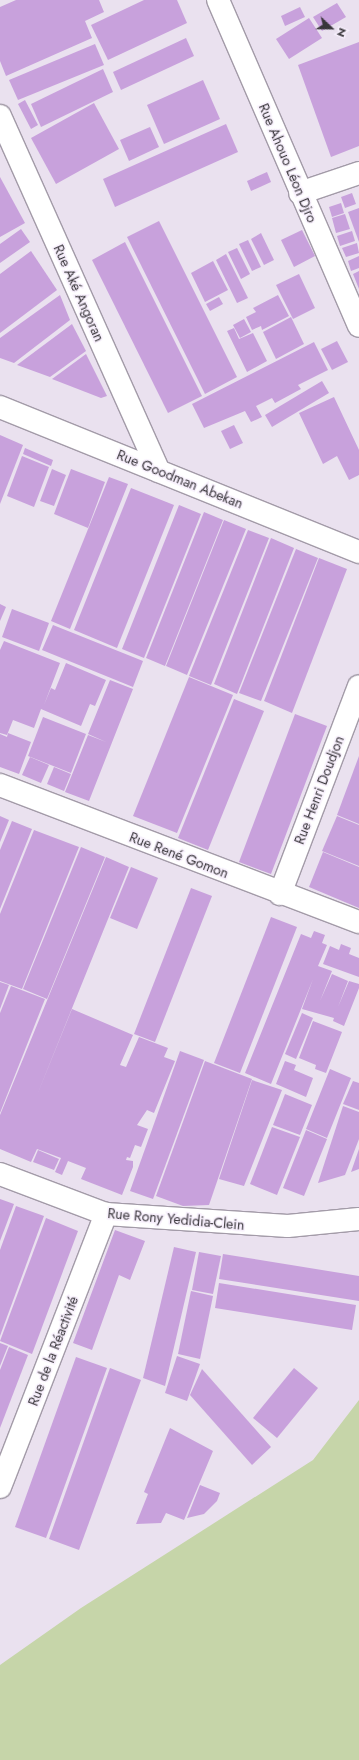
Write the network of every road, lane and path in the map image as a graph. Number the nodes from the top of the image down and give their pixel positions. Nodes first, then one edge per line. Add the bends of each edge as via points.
1 (218, 0) edge
2 (0, 116) edge
3 (359, 173) edge
4 (300, 193) junction
5 (359, 326) edge
6 (0, 407) edge
7 (159, 471) junction
8 (359, 552) edge
9 (359, 686) edge
10 (0, 785) edge
11 (280, 894) junction
12 (359, 922) edge
13 (0, 1174) edge
14 (106, 1214) junction
15 (359, 1218) edge
16 (0, 1487) edge

1 - 4 street, Rue Ahouo Léon Djro
2 - 7 street, Rue Aké Angoran
3 - 4 street
4 - 5 street, Rue Ahouo Léon Djro
6 - 7 street, Rue Goodman Abekan
7 - 8 street, Rue Goodman Abekan
9 - 11 street, Rue Henri Doudjon
10 - 11 street, Rue René Gomon
11 - 12 street, Rue René Gomon
13 - 14 street, Rue Rony Yedidia-Clein
14 - 15 street, Rue Rony Yedidia-Clein via 288,1226
14 - 16 street, Rue de la Réactivité

